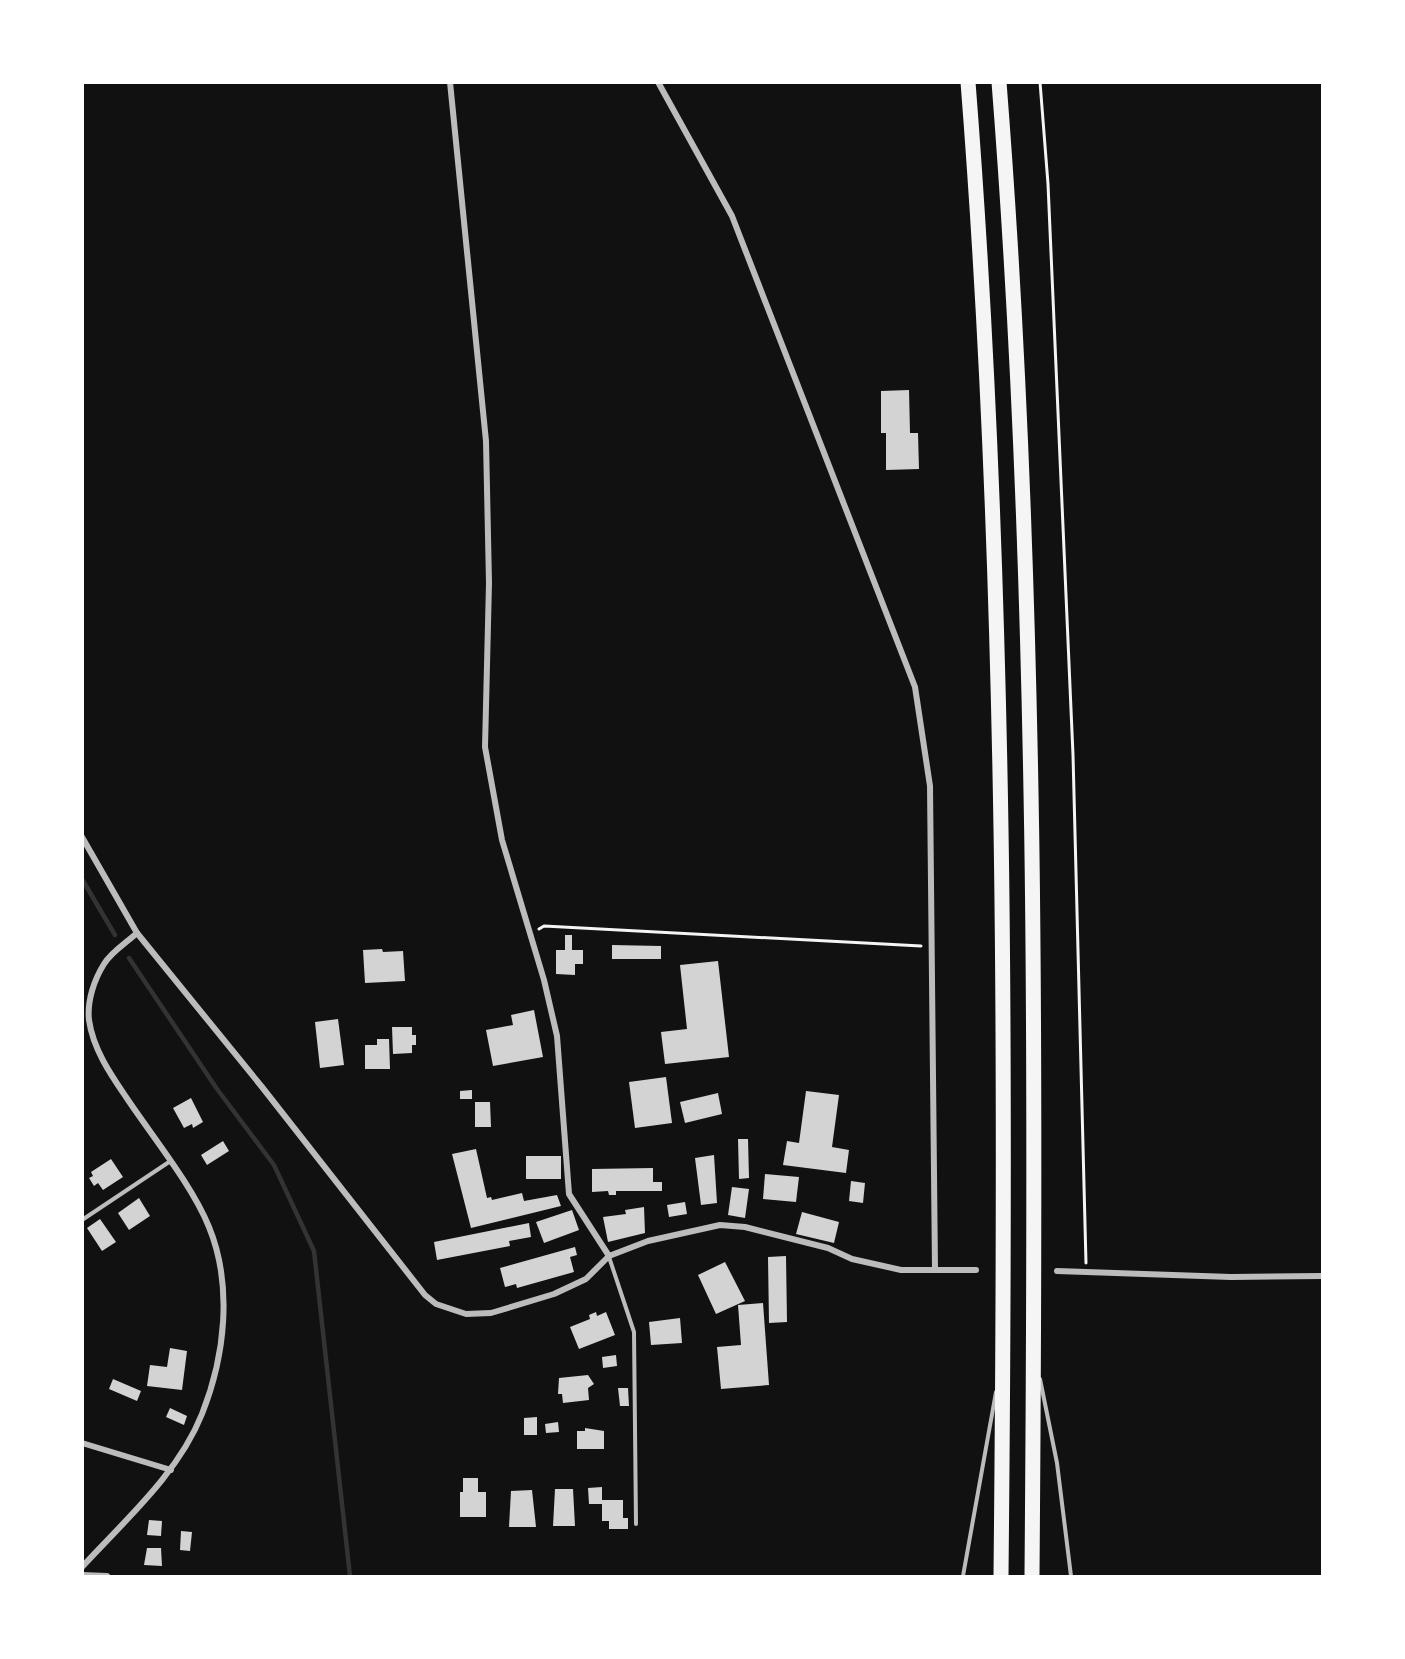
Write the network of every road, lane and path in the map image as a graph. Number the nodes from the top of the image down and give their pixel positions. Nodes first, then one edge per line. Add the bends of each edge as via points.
1 (450, 82) edge
2 (658, 82) edge
3 (968, 82) edge
4 (999, 82) edge
5 (1040, 82) edge
6 (82, 837) edge
7 (137, 933) junction
8 (529, 934) junction
9 (932, 947) junction
10 (169, 1161) junction
11 (82, 1220) edge
12 (609, 1256) junction
13 (935, 1270) junction
14 (976, 1270) dead end
15 (1057, 1271) dead end
16 (1086, 1271) junction
17 (1323, 1276) edge
18 (1034, 1349) junction
19 (1004, 1350) junction
20 (82, 1443) edge
21 (171, 1470) junction
22 (636, 1524) dead end
23 (82, 1567) edge
24 (82, 1575) edge
25 (107, 1576) edge
26 (963, 1576) edge
27 (1001, 1576) edge
28 (1032, 1576) edge
29 (1071, 1576) edge

1 - 8 street via 486,441 489,583 485,747 502,840
2 - 9 street via 732,216 915,687 930,786
3 - 19 highway via 994,539 1002,866
4 - 18 highway via 1025,541 1033,876
5 - 16 path via 1073,755
6 - 7 street
7 - 10 street via 105,962 96,979 89,1020 108,1071
7 - 12 street via 436,1304 466,1314 490,1313 554,1294 586,1279
8 - 9 path via 544,926
8 - 12 street via 557,1036 569,1194
9 - 13 street
10 - 11 lane
10 - 21 street via 209,1227 221,1266 225,1303 220,1343 202,1414
12 - 13 street via 648,1240 720,1225 745,1227 900,1270
12 - 22 lane via 634,1332
13 - 14 street
15 - 16 street
16 - 17 street
18 - 28 highway
18 - 29 lane via 1057,1463
19 - 26 lane
19 - 27 highway
20 - 21 street
21 - 23 street
24 - 25 street

